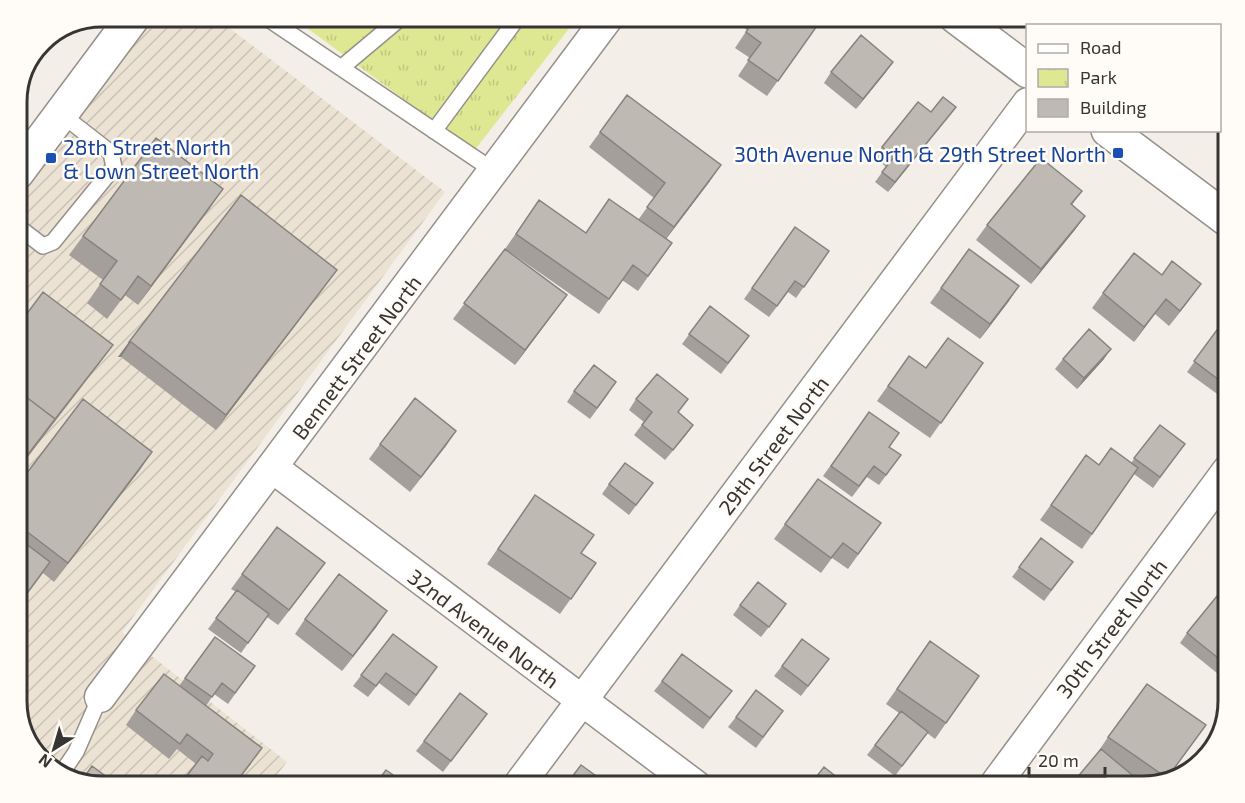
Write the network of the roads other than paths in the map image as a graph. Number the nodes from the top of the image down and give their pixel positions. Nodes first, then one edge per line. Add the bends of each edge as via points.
1 (126, 27) edge
2 (280, 27) edge
3 (390, 27) edge
4 (511, 27) edge
5 (601, 27) edge
6 (970, 27) edge
7 (341, 68) junction
8 (1026, 69) edge
9 (1026, 106) edge
10 (61, 114) junction
11 (434, 130) junction
12 (1111, 132) edge
13 (27, 159) edge
14 (494, 171) junction
15 (1218, 212) edge
16 (27, 234) edge
17 (273, 468) junction
18 (1218, 484) edge
19 (100, 697) joint
20 (582, 701) junction
21 (66, 766) edge
22 (526, 776) edge
23 (683, 776) edge
24 (1001, 776) edge

1 - 10 street
2 - 7 lane
3 - 7 lane
4 - 11 lane
5 - 14 street, Bennett Street North
6 - 8 street
7 - 11 lane
9 - 20 street, 29th Street North
10 - 13 street
10 - 16 lane via 111,153 114,167 53,242 43,246
11 - 14 lane
12 - 15 street
14 - 17 street, Bennett Street North
17 - 19 street, Bennett Street North
17 - 20 street, 32nd Avenue North
18 - 24 street, 30th Street North
19 - 21 lane
20 - 22 street, 29th Street North
20 - 23 street, 32nd Avenue North

